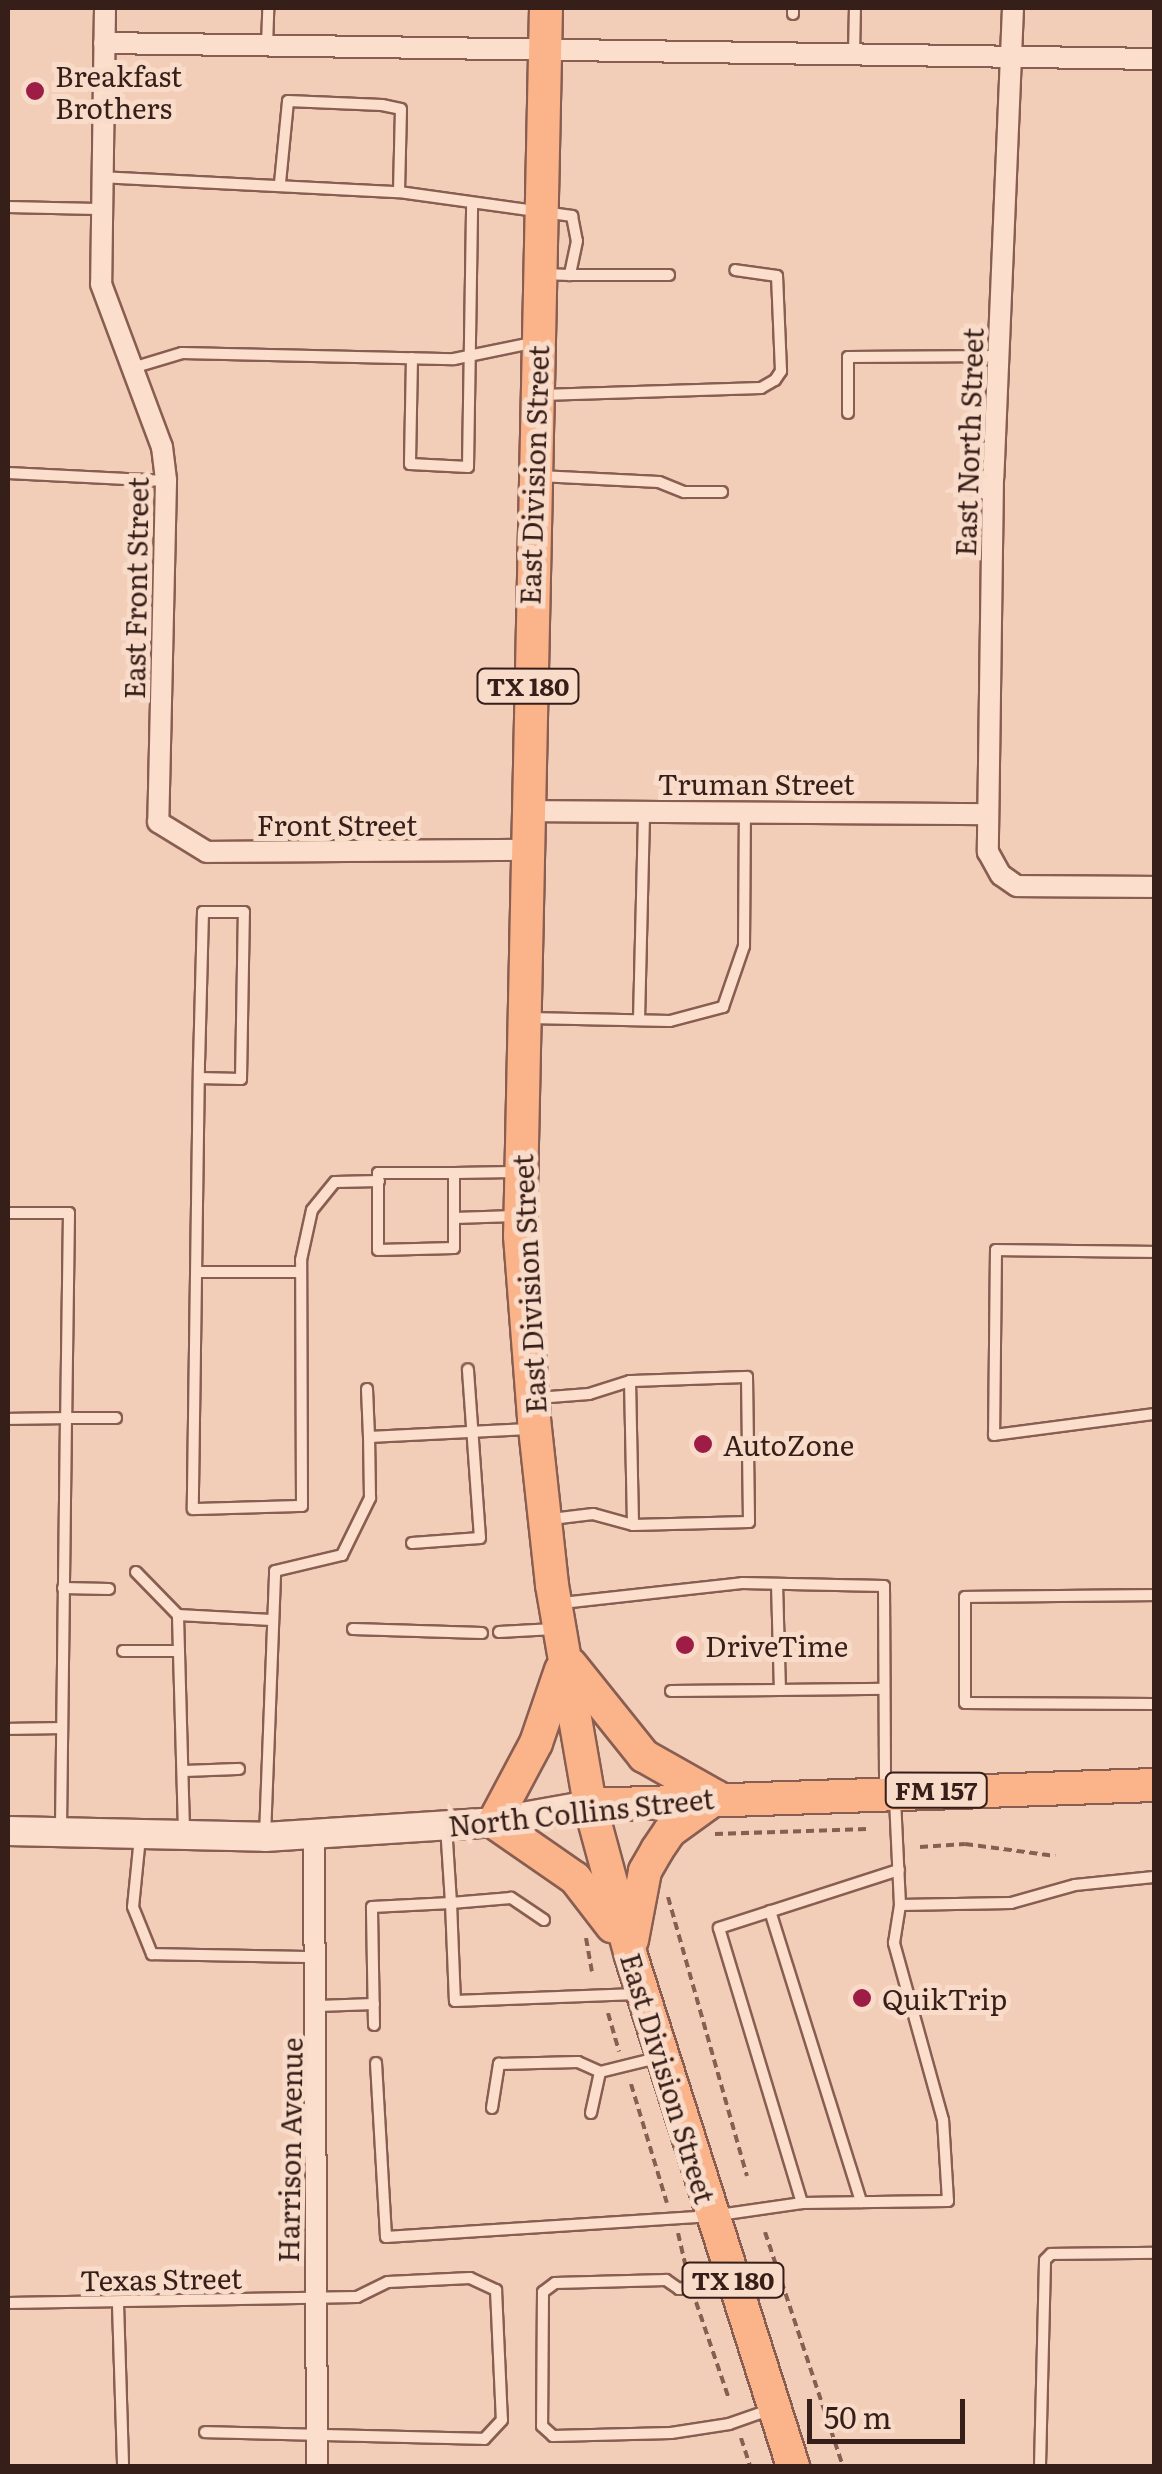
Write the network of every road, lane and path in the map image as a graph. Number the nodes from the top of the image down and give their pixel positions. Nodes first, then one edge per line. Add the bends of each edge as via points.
1 (105, 8) edge
2 (268, 8) edge
3 (546, 8) edge
4 (854, 8) edge
5 (1013, 8) edge
6 (104, 44) junction
7 (267, 48) junction
8 (545, 55) junction
9 (854, 55) junction
10 (1014, 56) junction
11 (1154, 59) edge
12 (98, 176) junction
13 (280, 184) junction
14 (399, 192) junction
15 (472, 206) junction
16 (8, 207) edge
17 (97, 208) junction
18 (541, 209) junction
19 (735, 270) dead end
20 (554, 275) junction
21 (669, 275) dead end
22 (537, 343) junction
23 (470, 354) junction
24 (999, 356) junction
25 (412, 358) junction
26 (128, 370) junction
27 (536, 395) junction
28 (848, 413) dead end
29 (8, 473) edge
30 (534, 475) junction
31 (166, 481) junction
32 (722, 492) dead end
33 (745, 809) junction
34 (644, 810) junction
35 (525, 811) junction
36 (986, 814) junction
37 (158, 822) joint
38 (524, 850) junction
39 (1154, 887) edge
40 (522, 1018) junction
41 (640, 1020) junction
42 (199, 1078) junction
43 (520, 1172) junction
44 (454, 1173) junction
45 (378, 1181) junction
46 (8, 1213) edge
47 (520, 1216) junction
48 (454, 1218) junction
49 (1154, 1252) edge
50 (198, 1272) junction
51 (301, 1272) junction
52 (468, 1369) dead end
53 (630, 1381) junction
54 (367, 1389) dead end
55 (534, 1413) junction
56 (1154, 1414) edge
57 (66, 1418) junction
58 (116, 1418) dead end
59 (8, 1419) edge
60 (472, 1432) junction
61 (369, 1436) junction
62 (545, 1519) junction
63 (632, 1526) junction
64 (412, 1543) dead end
65 (136, 1572) dead end
66 (777, 1584) junction
67 (63, 1588) junction
68 (110, 1589) dead end
69 (1154, 1595) edge
70 (178, 1615) junction
71 (272, 1620) junction
72 (354, 1628) dead end
73 (560, 1629) junction
74 (482, 1632) dead end
75 (499, 1632) dead end
76 (178, 1650) junction
77 (123, 1651) dead end
78 (884, 1689) junction
79 (780, 1690) junction
80 (671, 1691) dead end
81 (1154, 1704) edge
82 (59, 1728) junction
83 (8, 1729) edge
84 (239, 1768) dead end
85 (183, 1771) junction
86 (1154, 1785) edge
87 (890, 1792) junction
88 (717, 1797) junction
89 (590, 1804) junction
90 (494, 1822) junction
91 (446, 1826) junction
92 (8, 1831) edge
93 (314, 1835) junction
94 (62, 1837) junction
95 (140, 1837) junction
96 (185, 1838) junction
97 (265, 1838) junction
98 (920, 1846) dead end
99 (1055, 1856) dead end
100 (899, 1870) junction
101 (1154, 1876) edge
102 (450, 1902) junction
103 (900, 1905) junction
104 (770, 1912) junction
105 (544, 1920) dead end
106 (631, 1956) junction
107 (316, 1957) junction
108 (643, 1994) junction
109 (374, 2004) junction
110 (318, 2006) junction
111 (608, 2013) dead end
112 (374, 2025) dead end
113 (618, 2056) dead end
114 (662, 2057) junction
115 (376, 2063) dead end
116 (600, 2072) junction
117 (631, 2084) dead end
118 (492, 2108) dead end
119 (591, 2114) dead end
120 (861, 2202) junction
121 (802, 2203) junction
122 (667, 2205) dead end
123 (712, 2216) junction
124 (674, 2231) dead end
125 (765, 2232) dead end
126 (1154, 2253) edge
127 (687, 2272) dead end
128 (731, 2275) junction
129 (315, 2296) junction
130 (696, 2302) dead end
131 (8, 2303) edge
132 (118, 2304) junction
133 (728, 2400) dead end
134 (774, 2408) junction
135 (316, 2430) junction
136 (204, 2432) dead end
137 (741, 2438) dead end
138 (123, 2466) edge
139 (316, 2466) edge
140 (750, 2466) edge
141 (793, 2466) edge
142 (843, 2466) edge
143 (1040, 2466) edge

1 - 6 street, East Front Street
2 - 7 lane
3 - 8 main road, East Division Street / TX 180
4 - 9 lane
5 - 10 street, East North Street
6 - 7 street
6 - 12 street, East Front Street
7 - 8 street
8 - 9 street
8 - 18 main road, East Division Street / TX 180
9 - 10 street
10 - 11 street
10 - 24 street, East North Street
12 - 13 lane
12 - 17 street, East Front Street
13 - 14 lane
13 - 14 lane via 288,101 382,104 401,109
14 - 15 lane
15 - 18 lane
15 - 23 lane
16 - 17 lane
17 - 26 street, East Front Street via 101,284
18 - 20 main road, East Division Street / TX 180
19 - 27 lane via 777,276 781,370 775,380 761,388
20 - 21 lane
20 - 22 main road, East Division Street / TX 180
22 - 23 lane
22 - 27 main road, East Division Street / TX 180
23 - 25 lane
23 - 25 lane via 470,464 464,468 410,464
24 - 28 lane via 848,357
24 - 36 street, East North Street
25 - 26 lane via 182,353
26 - 31 street, East Front Street via 162,447
27 - 30 main road, East Division Street / TX 180
29 - 31 lane
30 - 32 lane
30 - 35 main road, East Division Street / TX 180
31 - 37 street, East Front Street
33 - 34 street, Truman Street
33 - 36 street, Truman Street
33 - 41 lane via 744,946 735,986 723,1007 703,1017
34 - 35 street, Truman Street
34 - 41 lane
35 - 38 main road, East Division Street / TX 180
36 - 39 street, East North Street via 988,852 1001,875 1039,890
37 - 38 street, Front Street via 207,852
38 - 40 main road, East Division Street / TX 180
40 - 41 lane
40 - 43 main road, East Division Street / TX 180
42 - 42 lane via 203,912 244,912 241,1078
42 - 50 lane
43 - 44 lane
43 - 47 main road, East Division Street / TX 180
44 - 45 lane via 378,1174
44 - 48 lane
45 - 48 lane via 378,1250 454,1248
45 - 51 lane via 335,1182 312,1210
46 - 57 lane via 69,1213
47 - 48 lane
47 - 55 main road, East Division Street / TX 180
49 - 56 lane via 996,1250 994,1435
50 - 51 lane
50 - 51 lane via 193,1509 302,1506
52 - 60 lane
53 - 55 lane
53 - 63 lane
53 - 63 lane via 746,1378 749,1486 749,1522
54 - 61 lane
55 - 60 lane
55 - 62 main road, East Division Street / TX 180
57 - 58 lane
57 - 59 lane
57 - 67 lane
60 - 61 lane
60 - 64 lane via 480,1538
61 - 71 lane via 370,1498 342,1556 275,1570
62 - 63 lane via 593,1514
62 - 73 main road, East Division Street / TX 180
65 - 70 lane
66 - 73 lane
66 - 78 lane via 884,1586
66 - 79 lane
67 - 68 lane
67 - 82 lane
69 - 81 lane via 964,1597 965,1703
70 - 71 lane
70 - 76 lane
71 - 97 lane
72 - 74 lane
73 - 75 lane
73 - 88 main road via 644,1756
73 - 89 main road, East Division Street / TX 180
73 - 90 main road via 554,1700
76 - 77 lane
76 - 85 lane
78 - 79 lane
78 - 87 lane
79 - 80 lane
82 - 83 lane
82 - 94 lane
84 - 85 lane
85 - 96 lane
86 - 87 main road, North Collins Street / FM 157
87 - 88 main road, North Collins Street / FM 157
87 - 100 lane
88 - 89 main road, North Collins Street / FM 157
88 - 106 main road via 670,1831 645,1871
89 - 90 main road, North Collins Street
89 - 106 main road, East Division Street / TX 180
90 - 91 main road, North Collins Street
90 - 106 main road via 594,1895
91 - 93 main road, North Collins Street
91 - 102 lane
92 - 94 main road, North Collins Street
93 - 97 main road, North Collins Street
93 - 107 street, Harrison Avenue
94 - 95 main road, North Collins Street
95 - 96 main road, North Collins Street
95 - 107 lane via 133,1907 152,1954
96 - 97 main road, North Collins Street
98 - 99 path via 964,1844
100 - 103 lane
100 - 104 lane
101 - 103 lane via 1075,1886 1011,1904
102 - 105 lane via 511,1898
102 - 108 lane via 456,2001
102 - 109 lane via 372,1908
103 - 120 lane via 894,1942 943,2120 948,2201
104 - 120 lane
104 - 121 lane via 718,1928
106 - 108 main road, East Division Street / TX 180
107 - 110 street, Harrison Avenue
108 - 114 main road, East Division Street / TX 180
109 - 110 lane
109 - 112 lane
110 - 129 street, Harrison Avenue
111 - 113 path
114 - 116 lane
114 - 123 main road, East Division Street / TX 180
115 - 123 lane via 386,2237
116 - 118 lane via 578,2062 499,2064
116 - 119 lane
117 - 122 path
120 - 121 lane
121 - 123 lane
123 - 128 main road, East Division Street / TX 180
124 - 127 path
125 - 142 path
126 - 143 lane via 1052,2254 1045,2260
128 - 134 main road, East Division Street / TX 180
128 - 134 lane via 679,2289 666,2280 555,2282 543,2292 542,2426 553,2436 671,2432 729,2424
129 - 132 lane, Texas Street
129 - 135 street, Harrison Avenue
129 - 135 lane, Texas Street via 357,2297 388,2282 470,2278 496,2290 502,2420 484,2439
130 - 133 path
131 - 132 lane, Texas Street
132 - 138 lane
134 - 141 main road, East Division Street / TX 180
135 - 136 lane
135 - 139 street, Harrison Avenue
137 - 140 path

